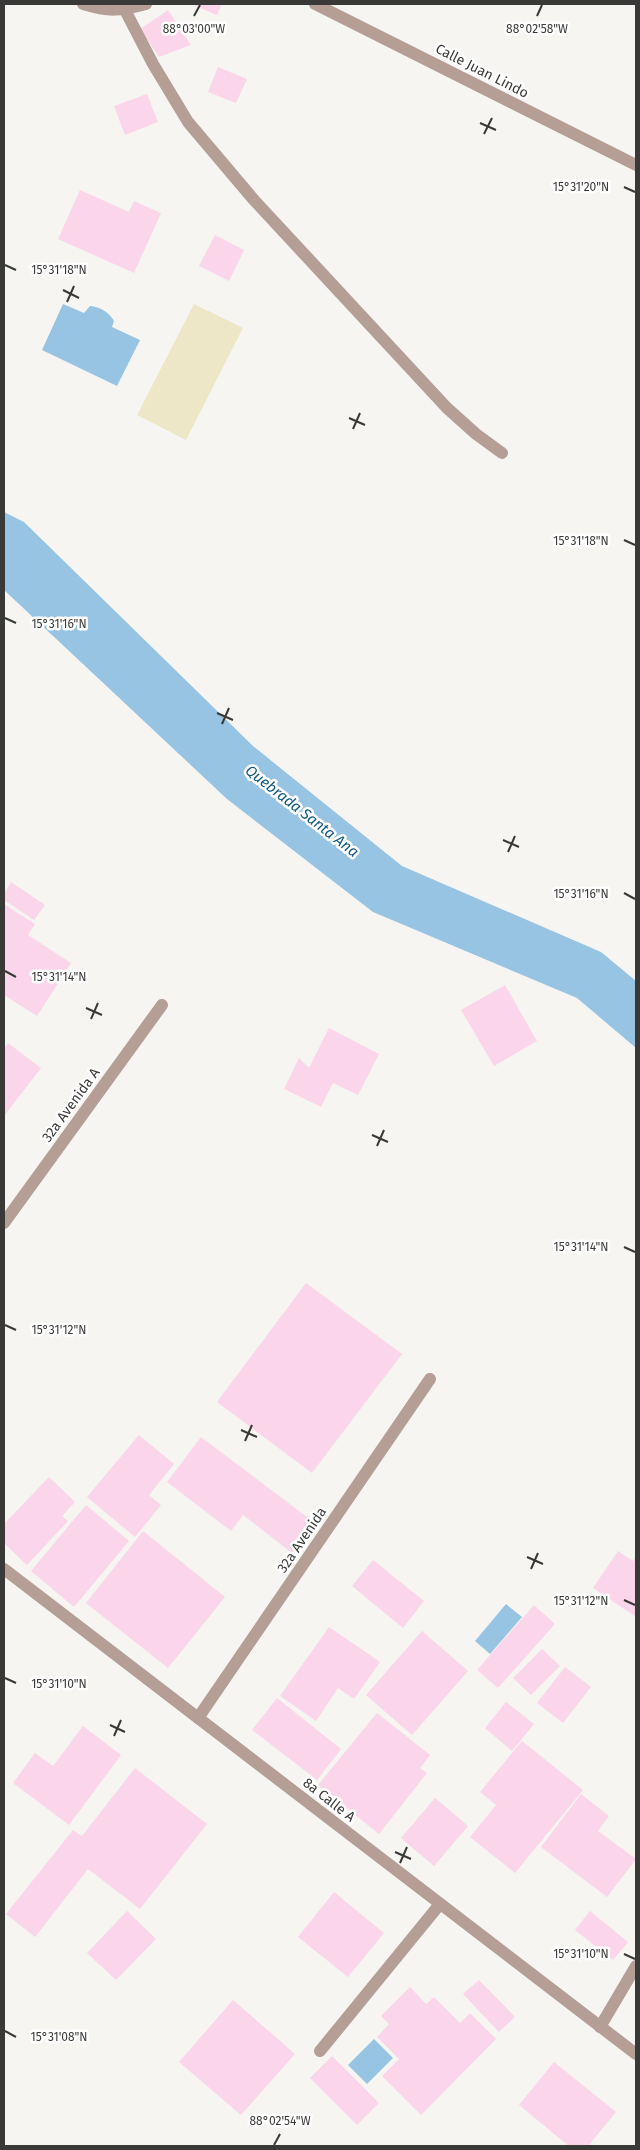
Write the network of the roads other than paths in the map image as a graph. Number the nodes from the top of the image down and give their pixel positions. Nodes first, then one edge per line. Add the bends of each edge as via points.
1 (82, 4) edge
2 (146, 4) edge
3 (315, 4) edge
4 (125, 10) junction
5 (636, 165) edge
6 (502, 453) dead end
7 (162, 1005) dead end
8 (4, 1222) edge
9 (430, 1379) dead end
10 (4, 1568) edge
11 (198, 1718) junction
12 (440, 1904) junction
13 (636, 1966) edge
14 (600, 2027) junction
15 (320, 2051) dead end
16 (636, 2054) edge

1 - 4 street via 103,10
2 - 4 street
3 - 5 street, Calle Juan Lindo
4 - 6 street via 188,122 254,200 447,408
7 - 8 street, 32a Avenida A
9 - 11 street, 32a Avenida
10 - 11 street, 8a Calle A
11 - 12 street, 8a Calle A
12 - 14 street, 8a Calle A
12 - 15 street
13 - 14 street
14 - 16 street, 8a Calle A

